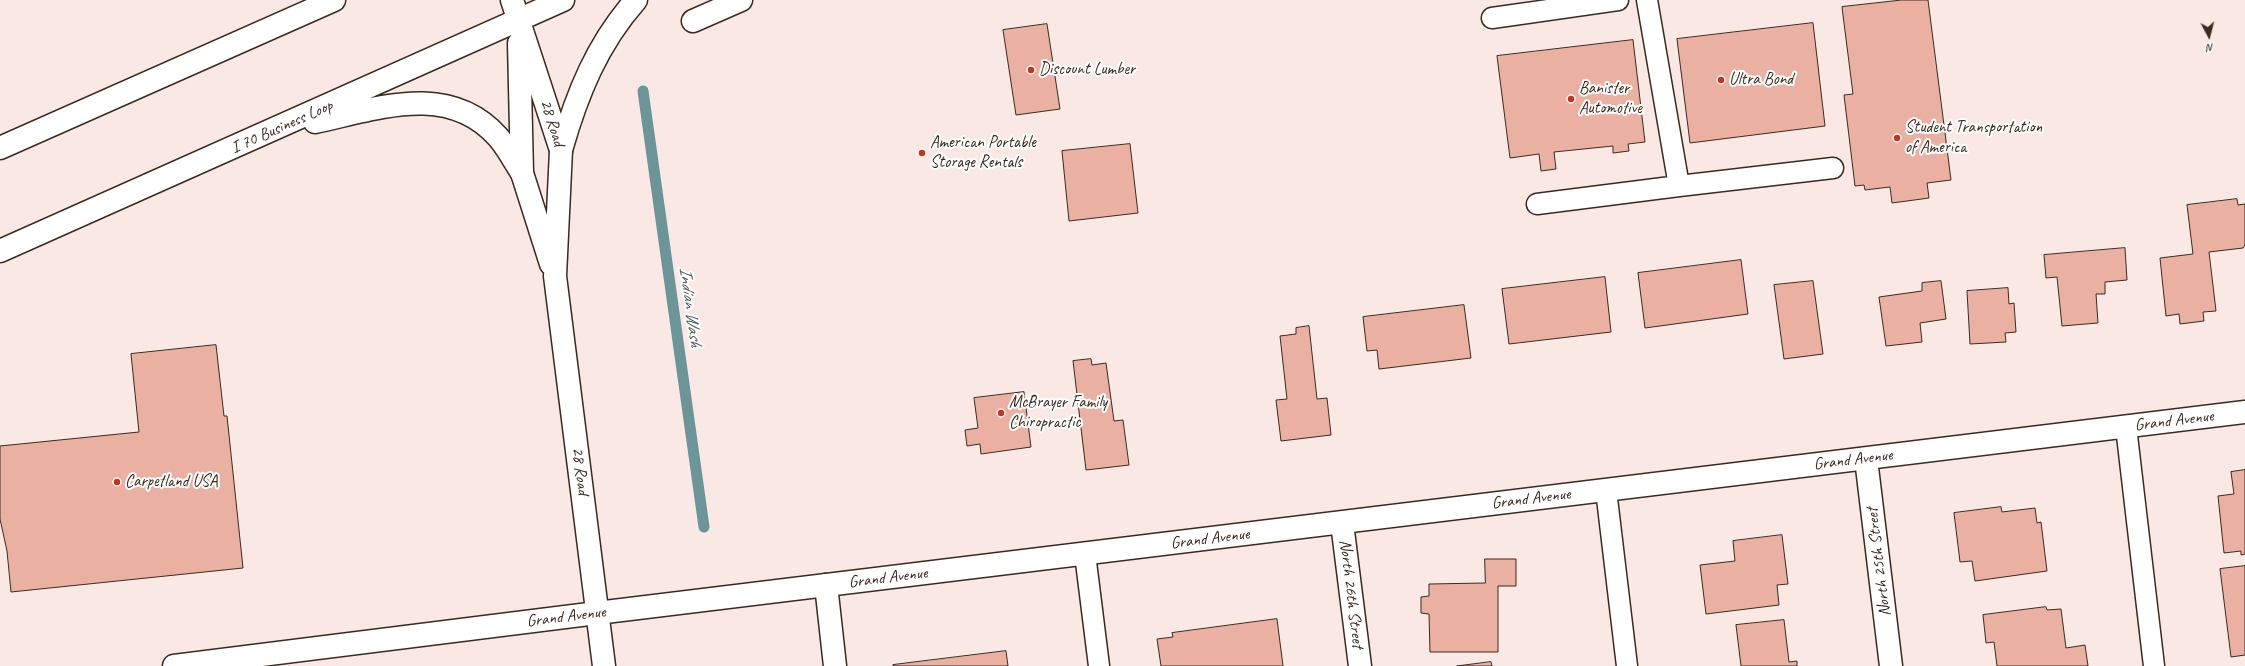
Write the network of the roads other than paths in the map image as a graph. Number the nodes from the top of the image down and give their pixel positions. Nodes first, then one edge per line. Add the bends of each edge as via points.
1 (334, 0) edge
2 (512, 0) edge
3 (563, 0) edge
4 (636, 0) edge
5 (741, 0) edge
6 (1618, 0) edge
7 (1647, 0) edge
8 (1492, 18) dead end
9 (519, 20) junction
10 (692, 21) dead end
11 (267, 133) junction
12 (0, 148) edge
13 (561, 150) junction
14 (1833, 168) dead end
15 (522, 173) junction
16 (1678, 186) junction
17 (1537, 204) dead end
18 (0, 252) edge
19 (555, 276) junction
20 (2245, 412) edge
21 (2126, 427) junction
22 (1866, 459) junction
23 (1606, 490) junction
24 (1342, 523) junction
25 (1085, 554) junction
26 (826, 585) junction
27 (597, 613) junction
28 (174, 666) edge
29 (604, 666) edge
30 (835, 666) edge
31 (1098, 666) edge
32 (1360, 666) edge
33 (1627, 666) edge
34 (1891, 666) edge
35 (2154, 666) edge

1 - 12 street
2 - 9 street, 28 Road
3 - 9 street, I 70 Business Loop
4 - 13 street via 616,22 585,77
5 - 10 street
6 - 8 lane
7 - 16 lane
9 - 11 street, I 70 Business Loop
9 - 13 street, 28 Road
9 - 15 street, 28 Road
11 - 15 street via 391,106 446,104 462,110 498,137
11 - 18 street, I 70 Business Loop
13 - 19 street, 28 Road
14 - 16 lane
15 - 19 street, 28 Road
16 - 17 lane
19 - 27 street, 28 Road
20 - 21 street, Grand Avenue
21 - 22 street, Grand Avenue
21 - 35 lane
22 - 23 street, Grand Avenue
22 - 34 street, North 25th Street
23 - 24 street, Grand Avenue
23 - 33 lane
24 - 25 street, Grand Avenue
24 - 32 street, North 26th Street
25 - 26 street, Grand Avenue
25 - 31 lane
26 - 27 street, Grand Avenue
26 - 30 street
27 - 28 street, Grand Avenue
27 - 29 street, 28 Road

